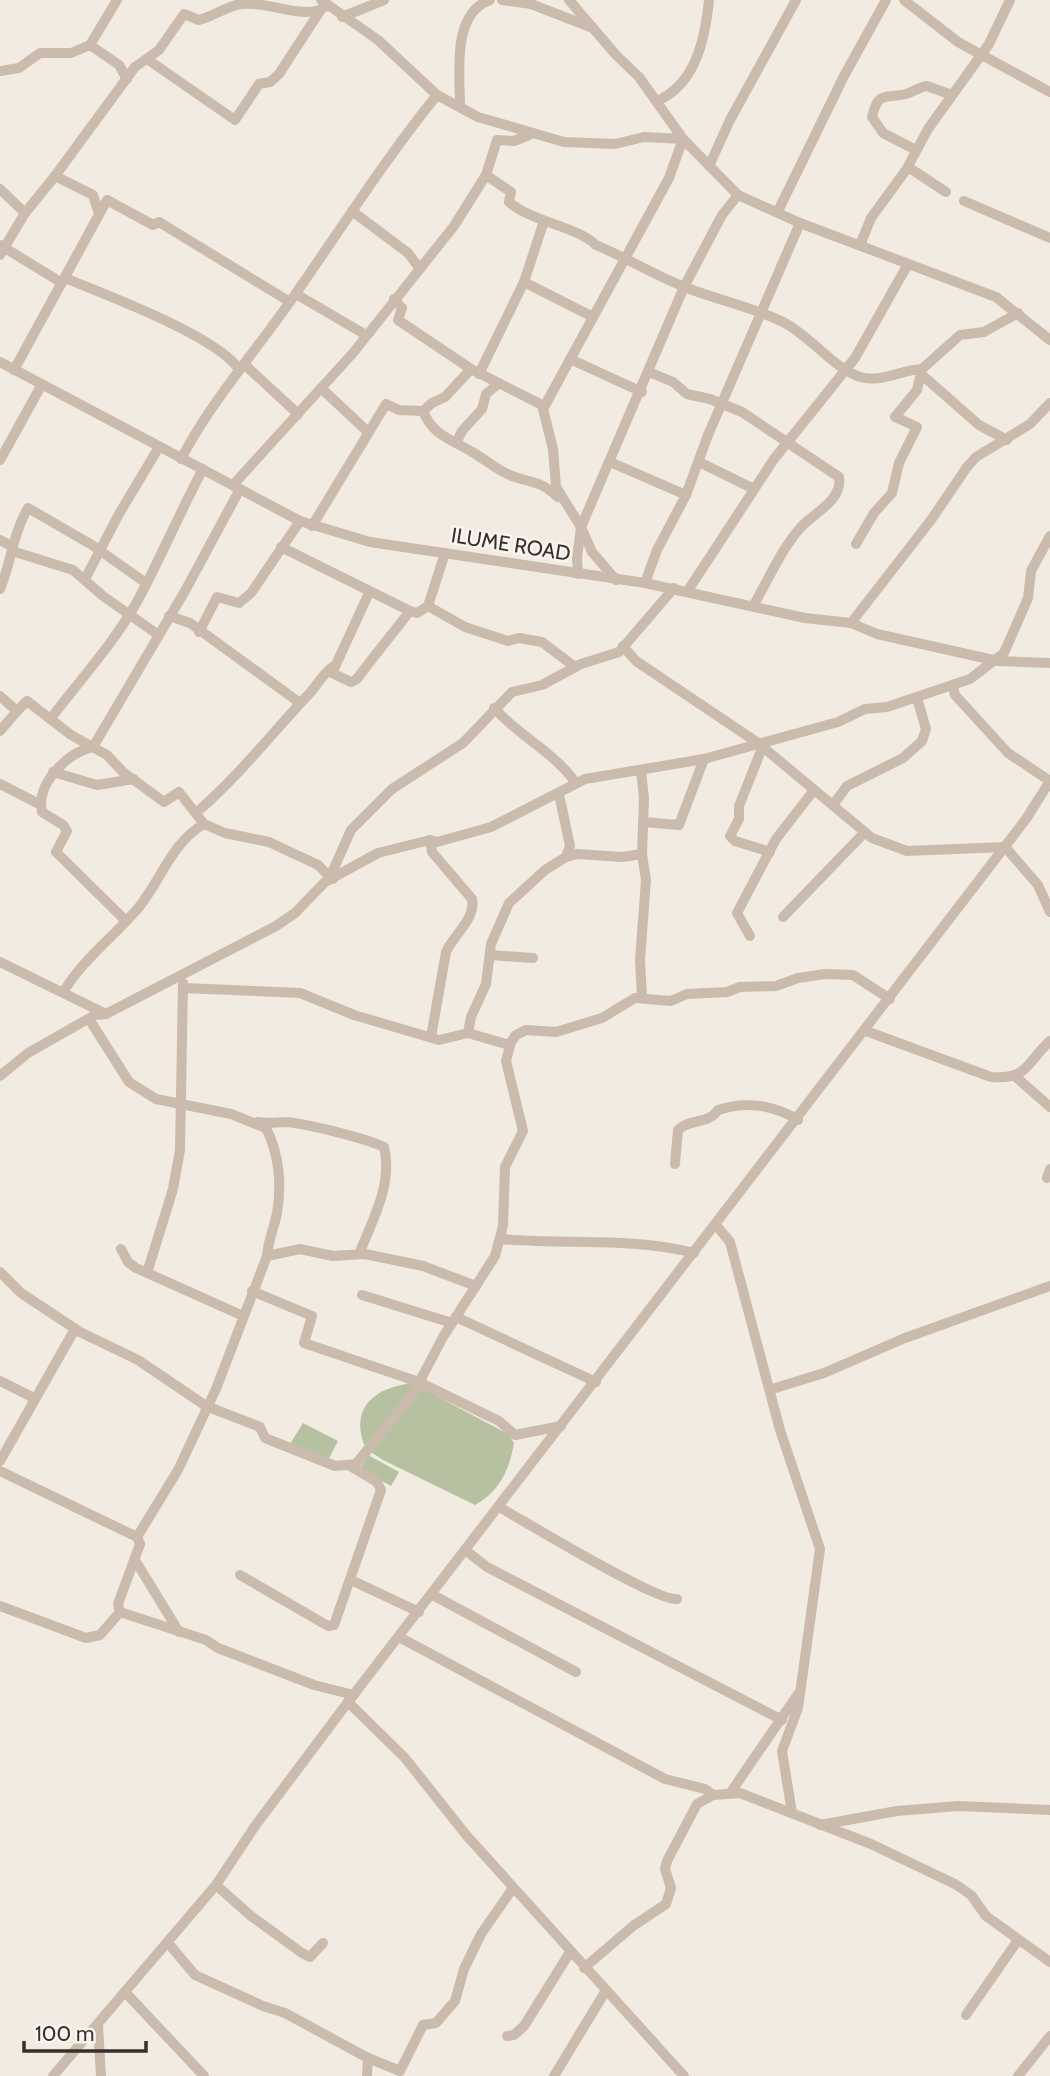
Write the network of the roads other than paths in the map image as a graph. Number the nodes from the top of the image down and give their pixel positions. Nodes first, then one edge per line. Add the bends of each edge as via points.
1 (117, 0) edge
2 (384, 0) edge
3 (490, 0) edge
4 (502, 0) edge
5 (569, 0) edge
6 (709, 0) edge
7 (796, 0) edge
8 (886, 0) edge
9 (904, 0) edge
10 (1010, 0) edge
11 (323, 5) edge
12 (342, 17) junction
13 (593, 28) junction
14 (90, 45) junction
15 (982, 55) junction
16 (147, 58) junction
17 (0, 71) edge
18 (127, 79) junction
19 (1050, 92) edge
20 (437, 95) junction
21 (952, 95) junction
22 (657, 101) junction
23 (460, 107) junction
24 (529, 135) junction
25 (683, 139) junction
26 (916, 150) junction
27 (709, 166) junction
28 (908, 167) junction
29 (486, 175) junction
30 (55, 176) junction
31 (0, 189) edge
32 (946, 192) dead end
33 (738, 195) junction
34 (964, 201) dead end
35 (98, 211) junction
36 (352, 211) junction
37 (778, 211) junction
38 (25, 213) junction
39 (544, 221) junction
40 (800, 223) junction
41 (1050, 238) edge
42 (860, 245) junction
43 (1, 249) edge
44 (624, 257) junction
45 (908, 264) junction
46 (420, 269) junction
47 (63, 281) junction
48 (524, 282) junction
49 (684, 287) junction
50 (293, 298) junction
51 (394, 299) junction
52 (1018, 313) junction
53 (762, 314) junction
54 (593, 317) junction
55 (366, 335) junction
56 (1050, 340) edge
57 (570, 359) junction
58 (0, 362) edge
59 (241, 366) junction
60 (14, 370) junction
61 (844, 370) junction
62 (475, 372) junction
63 (649, 372) junction
64 (921, 372) junction
65 (499, 383) junction
66 (41, 386) junction
67 (321, 388) junction
68 (642, 392) junction
69 (1050, 403) edge
70 (722, 404) junction
71 (544, 406) junction
72 (423, 411) junction
73 (298, 414) junction
74 (368, 432) junction
75 (1007, 440) junction
76 (456, 443) junction
77 (788, 445) junction
78 (159, 447) junction
79 (181, 459) junction
80 (0, 460) edge
81 (610, 462) junction
82 (699, 462) junction
83 (203, 469) junction
84 (236, 487) junction
85 (754, 489) junction
86 (686, 495) junction
87 (570, 508) junction
88 (300, 521) junction
89 (312, 526) junction
90 (581, 527) junction
91 (1050, 536) edge
92 (0, 540) edge
93 (856, 544) dead end
94 (281, 547) junction
95 (12, 549) junction
96 (100, 553) junction
97 (444, 553) junction
98 (578, 574) junction
99 (85, 579) junction
100 (616, 580) junction
101 (146, 583) junction
102 (645, 583) junction
103 (674, 588) junction
104 (0, 589) edge
105 (687, 592) junction
106 (369, 593) junction
107 (428, 606) junction
108 (753, 606) junction
109 (410, 611) junction
110 (128, 615) junction
111 (169, 616) junction
112 (850, 623) junction
113 (199, 632) junction
114 (157, 634) junction
115 (623, 646) junction
116 (998, 661) junction
117 (1050, 663) edge
118 (575, 667) junction
119 (332, 673) junction
120 (953, 687) junction
121 (0, 696) edge
122 (917, 698) junction
123 (300, 703) junction
124 (494, 708) junction
125 (17, 711) junction
126 (51, 718) junction
127 (0, 731) edge
128 (760, 746) junction
129 (93, 747) junction
130 (704, 758) junction
131 (641, 771) junction
132 (53, 772) junction
133 (134, 779) junction
134 (1050, 781) edge
135 (576, 783) junction
136 (1, 789) edge
137 (814, 790) junction
138 (559, 794) junction
139 (41, 805) junction
140 (833, 805) junction
141 (197, 812) junction
142 (643, 822) junction
143 (204, 824) junction
144 (864, 832) junction
145 (430, 840) junction
146 (1005, 847) junction
147 (770, 852) junction
148 (642, 854) junction
149 (566, 857) junction
150 (332, 878) junction
151 (1038, 886) junction
152 (1050, 893) edge
153 (1050, 912) edge
154 (783, 917) dead end
155 (126, 921) junction
156 (750, 936) dead end
157 (490, 955) junction
158 (533, 958) dead end
159 (0, 962) edge
160 (182, 976) junction
161 (183, 988) junction
162 (64, 991) junction
163 (642, 997) junction
164 (890, 999) junction
165 (106, 1014) junction
166 (89, 1019) junction
167 (866, 1031) junction
168 (468, 1033) junction
169 (431, 1037) junction
170 (1050, 1041) edge
171 (509, 1045) junction
172 (0, 1076) edge
173 (1016, 1077) junction
174 (182, 1105) junction
175 (1050, 1107) edge
176 (798, 1120) junction
177 (256, 1122) junction
178 (675, 1164) dead end
179 (716, 1225) junction
180 (501, 1239) junction
181 (121, 1249) dead end
182 (694, 1252) junction
183 (359, 1254) junction
184 (267, 1256) junction
185 (0, 1272) edge
186 (147, 1273) junction
187 (476, 1286) junction
188 (1050, 1286) edge
189 (252, 1291) junction
190 (362, 1295) dead end
191 (242, 1315) junction
192 (454, 1320) junction
193 (75, 1329) junction
194 (0, 1381) edge
195 (419, 1382) junction
196 (596, 1382) junction
197 (772, 1389) junction
198 (34, 1398) junction
199 (206, 1406) junction
200 (561, 1426) junction
201 (0, 1461) edge
202 (350, 1466) junction
203 (0, 1471) edge
204 (499, 1507) junction
205 (137, 1536) junction
206 (465, 1550) junction
207 (135, 1560) junction
208 (240, 1575) dead end
209 (351, 1580) junction
210 (431, 1594) junction
211 (677, 1599) dead end
212 (0, 1606) edge
213 (120, 1612) junction
214 (419, 1612) junction
215 (179, 1632) junction
216 (399, 1637) junction
217 (576, 1672) dead end
218 (801, 1687) junction
219 (351, 1698) junction
220 (782, 1720) junction
221 (731, 1792) junction
222 (713, 1796) junction
223 (1050, 1810) edge
224 (792, 1813) junction
225 (820, 1825) junction
226 (216, 1885) junction
227 (513, 1888) junction
228 (1018, 1940) junction
229 (323, 1943) dead end
230 (169, 1944) junction
231 (570, 1952) junction
232 (1050, 1962) edge
233 (584, 1968) junction
234 (125, 1992) junction
235 (605, 1992) junction
236 (965, 2015) dead end
237 (99, 2025) junction
238 (507, 2035) dead end
239 (1050, 2036) edge
240 (368, 2058) junction
241 (53, 2076) edge
242 (101, 2076) edge
243 (204, 2076) edge
244 (368, 2076) edge
245 (554, 2076) edge
246 (684, 2076) edge
247 (1018, 2076) edge

1 - 14 street
2 - 12 street
3 - 23 street via 475,9 462,34
4 - 13 street via 531,4
5 - 13 street
6 - 22 street via 706,31 694,64 678,88
7 - 27 street
8 - 37 street
9 - 15 street
10 - 15 street
11 - 12 street
11 - 16 street via 240,4 199,20 186,14 159,51
11 - 16 street via 279,74 258,84 233,121
12 - 20 street via 378,40
13 - 22 street
14 - 17 street via 71,53 40,53 19,68
14 - 18 street via 119,65
15 - 19 street
15 - 21 street
16 - 18 street
18 - 30 street
20 - 23 street
20 - 36 street
21 - 26 street
21 - 26 street via 927,86 881,98 872,117 879,129
22 - 25 street
23 - 24 street
24 - 25 street via 597,145 644,137
24 - 29 street via 514,141 498,140
25 - 27 street
25 - 44 street via 669,178
26 - 28 street
27 - 33 street
28 - 32 street
28 - 42 street via 871,218
29 - 39 street via 511,192 510,204
29 - 46 street
30 - 35 street via 93,195
30 - 38 street
31 - 38 street
33 - 37 street
33 - 49 street via 722,215
34 - 41 street
35 - 47 street
35 - 50 street via 109,200 153,225 159,222
36 - 46 street via 408,253
36 - 50 street
37 - 40 street
38 - 43 street
39 - 44 street
39 - 48 street
40 - 42 street
40 - 53 street
42 - 45 street
43 - 47 street
44 - 49 street
44 - 54 street
45 - 52 street via 996,296
45 - 61 street
46 - 51 street
47 - 59 street via 161,318
47 - 60 street
48 - 54 street
48 - 62 street
49 - 53 street
49 - 63 street
50 - 55 street
50 - 59 street
51 - 55 street
51 - 62 street via 402,308 398,320
52 - 56 street
52 - 64 street via 984,332 960,335
53 - 61 street via 809,337
53 - 70 street
54 - 57 street
55 - 67 street
57 - 68 street
57 - 71 street
58 - 60 street, ILUME ROAD
59 - 73 street
59 - 79 street
60 - 66 street, ILUME ROAD
61 - 64 street via 881,380 903,370
61 - 77 street
62 - 65 street
62 - 72 street
63 - 68 street
63 - 70 street via 687,394
64 - 75 street via 979,425
64 - 93 street via 917,390 895,417 917,427 899,463 892,493
65 - 71 street
65 - 76 street via 486,394 482,409
66 - 78 street, ILUME ROAD
66 - 80 street
67 - 73 street
67 - 74 street
68 - 81 street
69 - 75 street
70 - 77 street via 757,421
70 - 82 street
71 - 87 street via 556,487
72 - 74 street via 386,404
72 - 76 street via 438,433
73 - 84 street
74 - 89 street
75 - 112 street via 967,467
76 - 87 street via 495,468 548,488
77 - 85 street
77 - 108 street via 839,477 840,485 785,547
78 - 79 street, ILUME ROAD
78 - 96 street
79 - 83 street, ILUME ROAD
81 - 86 street
81 - 90 street
82 - 85 street
82 - 86 street
83 - 84 street, ILUME ROAD
83 - 101 street
84 - 88 street, ILUME ROAD
84 - 111 street
85 - 105 street
86 - 102 street
87 - 90 street
88 - 89 street, ILUME ROAD
88 - 94 street
89 - 97 street, ILUME ROAD via 370,542
90 - 98 street
90 - 100 street via 592,552
91 - 116 street via 1031,571 1019,622
92 - 95 street
94 - 106 street
94 - 113 street via 240,603 217,597
95 - 96 street via 26,509 31,508
95 - 99 street via 73,570
95 - 104 street
96 - 99 street
96 - 101 street
97 - 98 street, ILUME ROAD
97 - 107 street
98 - 100 street, ILUME ROAD
99 - 110 street
100 - 102 street, ILUME ROAD
101 - 110 street
102 - 103 street, ILUME ROAD
103 - 105 street, ILUME ROAD
103 - 115 street
105 - 108 street, ILUME ROAD
106 - 109 street
106 - 119 street
107 - 109 street via 417,613
107 - 118 street via 508,641 542,642
108 - 112 street, ILUME ROAD
109 - 119 street via 357,680
110 - 114 street
110 - 126 street
111 - 113 street via 190,623
111 - 114 street
112 - 116 street, ILUME ROAD via 877,634
113 - 123 street
114 - 129 street
115 - 118 street via 619,652
115 - 128 street via 636,660
116 - 117 street, ILUME ROAD
116 - 120 street
118 - 124 street via 542,685 512,692
119 - 123 street via 334,666
120 - 122 street
120 - 134 street via 955,695 1007,753
121 - 125 street
122 - 128 street via 865,709
122 - 140 street via 926,729 922,741 903,758 848,786
123 - 141 street
124 - 135 street
124 - 150 street via 463,743 403,781 351,830
125 - 126 street via 27,701
125 - 127 street
126 - 129 street
128 - 130 street
128 - 137 street
128 - 147 street via 730,836
129 - 132 street via 82,749
129 - 133 street
130 - 131 street
130 - 142 street via 680,825
131 - 135 street
131 - 142 street
132 - 133 street via 97,785
132 - 139 street
133 - 141 street via 164,802 178,792
134 - 146 street
135 - 138 street
136 - 139 street
137 - 140 street
137 - 147 street
138 - 145 street via 491,827
138 - 149 street via 570,846
139 - 155 street via 42,812 67,831 55,852
140 - 144 street
141 - 143 street
142 - 148 street
143 - 150 street via 269,842 318,865
143 - 155 street via 175,850
144 - 146 street via 907,851
144 - 154 street
145 - 150 street via 378,853
145 - 169 street via 432,852 474,907 446,952
146 - 151 street
146 - 164 street
147 - 156 street via 738,908
148 - 149 street
148 - 163 street via 646,880
149 - 157 street via 509,903
150 - 160 street via 295,914
151 - 152 street
151 - 153 street
155 - 162 street via 80,966
157 - 158 street
157 - 168 street via 486,984
159 - 162 street
160 - 161 street
160 - 165 street
161 - 169 street via 300,993 354,1015
161 - 174 street
162 - 165 street
163 - 164 street via 671,1001 687,994 776,986 798,978 839,974 858,977
163 - 171 street via 615,1007 602,1018 556,1032 526,1030
164 - 167 street
165 - 166 street
166 - 172 street via 28,1053
166 - 174 street via 129,1082 156,1100
167 - 173 street via 991,1077
167 - 176 street
168 - 169 street via 439,1040
168 - 171 street
170 - 173 street
171 - 180 street via 506,1069 523,1131 503,1175
173 - 175 street
174 - 177 street
174 - 186 street via 173,1189
176 - 178 street via 767,1106 726,1108 713,1117 681,1126
176 - 179 street
177 - 183 street via 288,1122 369,1139 384,1147 388,1164 384,1189
177 - 184 street via 266,1128 277,1156 277,1213
179 - 182 street
179 - 197 street via 730,1242
180 - 182 street via 651,1243
180 - 187 street
181 - 186 street via 131,1265
182 - 196 street
183 - 184 street via 333,1256 300,1249
183 - 187 street via 423,1266
184 - 189 street
185 - 193 street via 21,1293
186 - 191 street
187 - 192 street
188 - 197 street
189 - 191 street
189 - 195 street via 312,1317 304,1343
190 - 192 street
191 - 199 street
192 - 195 street
192 - 196 street
193 - 198 street
193 - 199 street via 138,1360
194 - 198 street
195 - 200 street via 518,1436
195 - 202 street via 394,1421 360,1461
196 - 200 street
197 - 218 street via 780,1430 820,1549
198 - 201 street
199 - 202 street via 260,1427 265,1438 287,1448 335,1466
199 - 205 street via 178,1471
200 - 204 street
202 - 209 street via 377,1482 381,1490
203 - 205 street
204 - 206 street
204 - 211 street via 633,1582
205 - 207 street via 140,1544
206 - 210 street
206 - 220 street via 487,1567
207 - 213 street via 118,1604
207 - 215 street
208 - 209 street via 331,1627
209 - 214 street
210 - 214 street
210 - 217 street
212 - 213 street via 86,1638 100,1634
213 - 215 street
214 - 216 street
215 - 219 street
216 - 219 street
216 - 222 street via 665,1779 705,1789
218 - 220 street
218 - 224 street via 782,1751
219 - 226 street
219 - 227 street
220 - 221 street
221 - 222 street
221 - 224 street
222 - 233 street via 697,1804 667,1861 671,1888 666,1903
223 - 225 street via 958,1806
224 - 225 street
225 - 228 street via 955,1884
226 - 229 street via 302,1953 315,1955
226 - 230 street
227 - 231 street
227 - 240 street via 475,1944 455,2001 436,2023 423,2025 400,2071
228 - 232 street
228 - 236 street
230 - 234 street
230 - 240 street via 195,1975 285,2013
231 - 233 street
231 - 238 street via 524,2026
233 - 235 street
234 - 237 street
234 - 243 street
235 - 245 street
235 - 246 street
237 - 241 street
237 - 242 street
239 - 247 street
240 - 244 street

